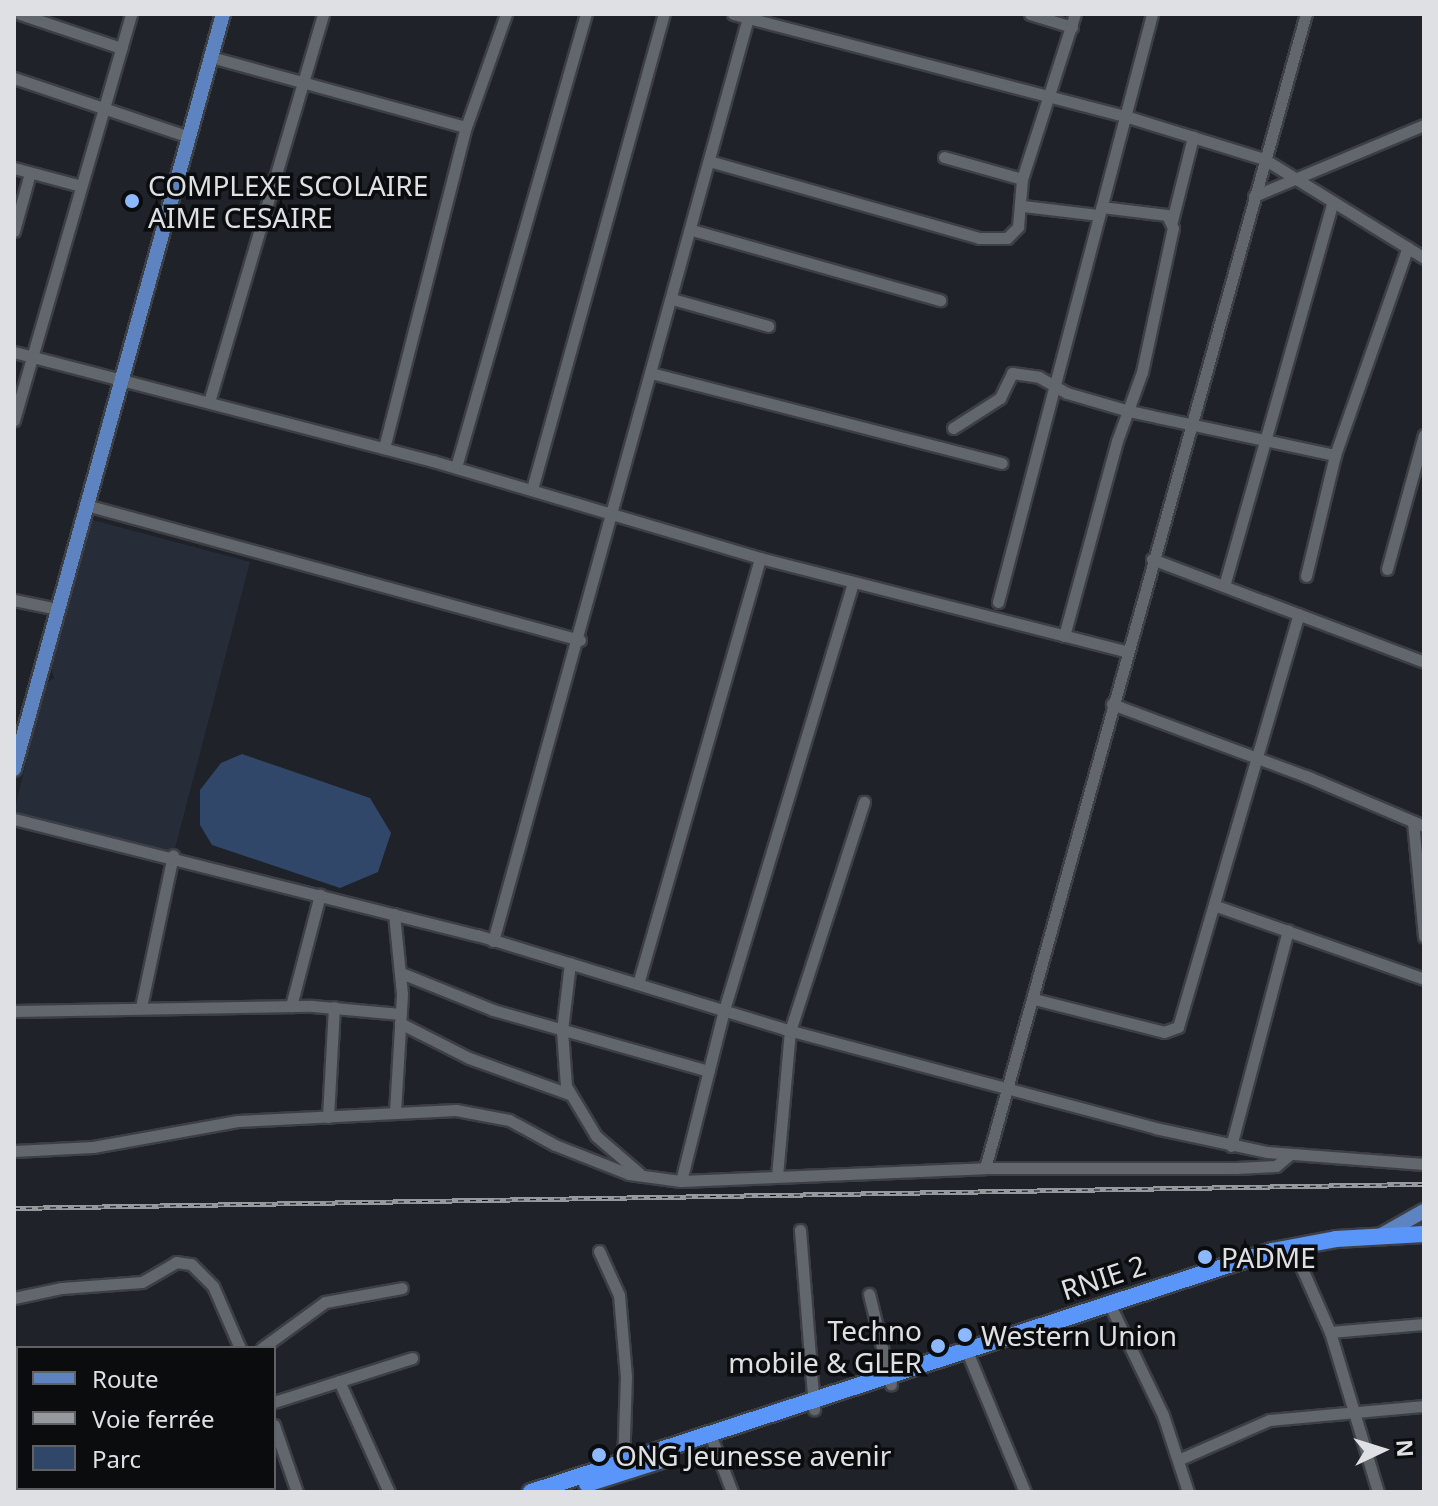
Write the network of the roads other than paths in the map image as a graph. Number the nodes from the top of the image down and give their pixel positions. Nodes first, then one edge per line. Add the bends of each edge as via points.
1 (20, 14) edge
2 (131, 14) edge
3 (223, 14) edge
4 (323, 14) edge
5 (506, 14) edge
6 (586, 14) edge
7 (664, 14) edge
8 (733, 14) edge
9 (1030, 14) edge
10 (1075, 14) edge
11 (1152, 14) edge
12 (1306, 14) edge
13 (748, 16) edge
14 (1072, 27) junction
15 (121, 48) junction
16 (211, 57) junction
17 (14, 78) edge
18 (306, 82) junction
19 (1051, 97) junction
20 (103, 109) junction
21 (1125, 116) junction
22 (1424, 125) edge
23 (466, 127) junction
24 (189, 137) junction
25 (1193, 137) junction
26 (944, 157) dead end
27 (1264, 159) junction
28 (709, 161) junction
29 (14, 168) edge
30 (30, 173) junction
31 (1022, 179) junction
32 (1294, 182) junction
33 (81, 186) junction
34 (1254, 196) junction
35 (1332, 205) junction
36 (1023, 206) junction
37 (1100, 211) junction
38 (1172, 221) junction
39 (692, 230) junction
40 (14, 231) edge
41 (1408, 247) junction
42 (1424, 258) edge
43 (672, 299) junction
44 (940, 300) dead end
45 (768, 326) dead end
46 (14, 352) edge
47 (32, 357) junction
48 (651, 373) junction
49 (122, 379) junction
50 (1054, 385) junction
51 (209, 402) junction
52 (1129, 411) junction
53 (14, 420) edge
54 (1190, 426) junction
55 (953, 428) dead end
56 (1424, 435) edge
57 (1265, 438) junction
58 (384, 448) junction
59 (1335, 455) junction
60 (1002, 463) dead end
61 (456, 467) junction
62 (532, 489) junction
63 (86, 505) junction
64 (613, 514) junction
65 (760, 558) junction
66 (1152, 559) junction
67 (1387, 569) dead end
68 (1306, 576) dead end
69 (853, 582) junction
70 (1224, 586) junction
71 (14, 600) edge
72 (998, 602) dead end
73 (58, 609) junction
74 (1299, 614) junction
75 (1064, 636) junction
76 (580, 640) junction
77 (1126, 651) junction
78 (1424, 662) edge
79 (1112, 704) junction
80 (1258, 758) junction
81 (14, 769) edge
82 (864, 802) dead end
83 (14, 819) edge
84 (1418, 824) edge
85 (173, 855) junction
86 (320, 895) junction
87 (1216, 906) junction
88 (394, 914) junction
89 (1288, 930) junction
90 (1424, 936) edge
91 (493, 941) junction
92 (570, 963) junction
93 (401, 973) junction
94 (1424, 979) edge
95 (638, 984) junction
96 (1034, 999) junction
97 (291, 1006) junction
98 (141, 1007) junction
99 (334, 1007) junction
100 (724, 1010) junction
101 (14, 1011) edge
102 (400, 1019) junction
103 (562, 1030) junction
104 (790, 1031) junction
105 (709, 1071) junction
106 (1007, 1089) junction
107 (569, 1094) junction
108 (395, 1113) junction
109 (328, 1117) junction
110 (1231, 1146) junction
111 (14, 1151) edge
112 (1289, 1155) junction
113 (1424, 1164) edge
114 (985, 1168) junction
115 (777, 1176) junction
116 (645, 1178) junction
117 (681, 1181) junction
118 (1424, 1211) edge
119 (800, 1230) dead end
120 (1424, 1234) edge
121 (1376, 1239) junction
122 (1424, 1243) edge
123 (599, 1251) dead end
124 (1293, 1251) junction
125 (402, 1288) dead end
126 (869, 1294) dead end
127 (14, 1298) edge
128 (1111, 1307) junction
129 (1424, 1324) edge
130 (1330, 1332) junction
131 (239, 1346) edge
132 (265, 1346) edge
133 (968, 1354) junction
134 (412, 1358) dead end
135 (890, 1380) junction
136 (339, 1381) junction
137 (276, 1401) edge
138 (812, 1405) junction
139 (1424, 1406) edge
140 (1352, 1410) junction
141 (276, 1431) edge
142 (712, 1438) junction
143 (1178, 1460) junction
144 (623, 1467) junction
145 (556, 1490) edge
146 (297, 1492) edge
147 (389, 1492) edge
148 (531, 1492) edge
149 (732, 1492) edge
150 (1025, 1492) edge
151 (1188, 1492) edge
152 (1378, 1492) edge

1 - 15 street
2 - 15 street
3 - 16 main road
4 - 18 street
5 - 23 street
6 - 61 street
7 - 62 street
8 - 13 street
9 - 14 street
10 - 14 street
11 - 21 street
12 - 27 street
13 - 19 street
13 - 28 street
14 - 19 street
15 - 20 street
16 - 18 street
16 - 24 main road
17 - 20 street
18 - 23 street
18 - 51 street
19 - 21 street
19 - 31 street
20 - 24 street
20 - 33 street
21 - 25 street
21 - 37 street
22 - 32 street via 1336,158
23 - 58 street
24 - 49 main road
25 - 27 street
25 - 38 street
26 - 31 street
27 - 32 street
27 - 34 street
28 - 36 street via 990,241 1007,238 1018,227
28 - 39 street
29 - 30 street
30 - 33 street
30 - 40 street
31 - 36 street
32 - 34 street
32 - 35 street
33 - 47 street
34 - 54 street
35 - 41 street
35 - 57 street
36 - 37 street
37 - 38 street via 1167,215
37 - 50 street
38 - 52 street via 1142,372
39 - 43 street
39 - 44 street
41 - 42 street
41 - 59 street
43 - 45 street
43 - 48 street
46 - 47 street
47 - 49 street
47 - 53 street
48 - 60 street
48 - 64 street
49 - 51 street
49 - 63 main road
50 - 52 street
50 - 55 street via 1012,373 1000,398
50 - 72 street
51 - 58 street
52 - 54 street
52 - 75 street
54 - 57 street
54 - 66 street
56 - 67 street
57 - 59 street
57 - 70 street
58 - 61 street
59 - 68 street
61 - 62 street
62 - 64 street
63 - 73 main road
63 - 76 street
64 - 65 street
64 - 76 street
65 - 69 street
65 - 95 street
66 - 70 street
66 - 77 street
69 - 75 street
69 - 100 street
70 - 74 street
71 - 73 street
73 - 81 main road
74 - 78 street
74 - 80 street
75 - 77 street
76 - 91 street
77 - 79 street
79 - 80 street
79 - 96 street
80 - 84 street
80 - 87 street
82 - 104 street
83 - 85 street
84 - 90 street
85 - 86 street
85 - 98 street
86 - 88 street
86 - 97 street
87 - 89 street
87 - 96 street via 1184,1018 1172,1031
88 - 91 street
88 - 93 street
89 - 94 street
89 - 110 street
91 - 92 street
92 - 95 street
92 - 103 street
93 - 102 street
93 - 103 street via 493,1010
95 - 100 street
96 - 106 street
97 - 98 street
97 - 99 street
98 - 101 street
99 - 102 street
99 - 109 street
100 - 104 street
100 - 105 street
102 - 107 street via 469,1058
102 - 108 street
103 - 105 street
103 - 107 street
104 - 106 street
104 - 115 street
105 - 117 street
106 - 110 street
106 - 114 street
107 - 116 street via 610,1153
108 - 109 street
108 - 116 street via 456,1110 494,1115 588,1160
109 - 111 street via 238,1121 93,1147
110 - 112 street
112 - 113 street
112 - 114 street via 1276,1166
114 - 115 street
115 - 117 street
116 - 117 street
118 - 121 main road
119 - 138 street
120 - 121 highway, RNIE 2 / RNIE 2
121 - 122 highway, RNIE 2 / RNIE 2
121 - 124 highway, RNIE 2 / RNIE 2
123 - 144 street via 619,1295 626,1376
124 - 128 highway, RNIE 2 / RNIE 2
124 - 130 street
125 - 132 street via 325,1302
126 - 135 street
127 - 131 street via 142,1282 176,1262 191,1264 213,1286
128 - 133 highway, RNIE 2 / RNIE 2
128 - 143 street via 1163,1415
129 - 130 street
130 - 140 street
133 - 135 highway, RNIE 2 / RNIE 2
133 - 150 street
134 - 136 street
135 - 138 highway, RNIE 2 / RNIE 2
136 - 137 street
136 - 147 street
138 - 142 highway, RNIE 2 / RNIE 2
139 - 140 street
140 - 143 street via 1269,1420
140 - 152 street
141 - 146 street
142 - 144 highway, RNIE 2 / RNIE 2
142 - 149 street
143 - 151 street
144 - 145 highway, RNIE 2 / RNIE 2
145 - 148 highway, RNIE 2 / RNIE 2

